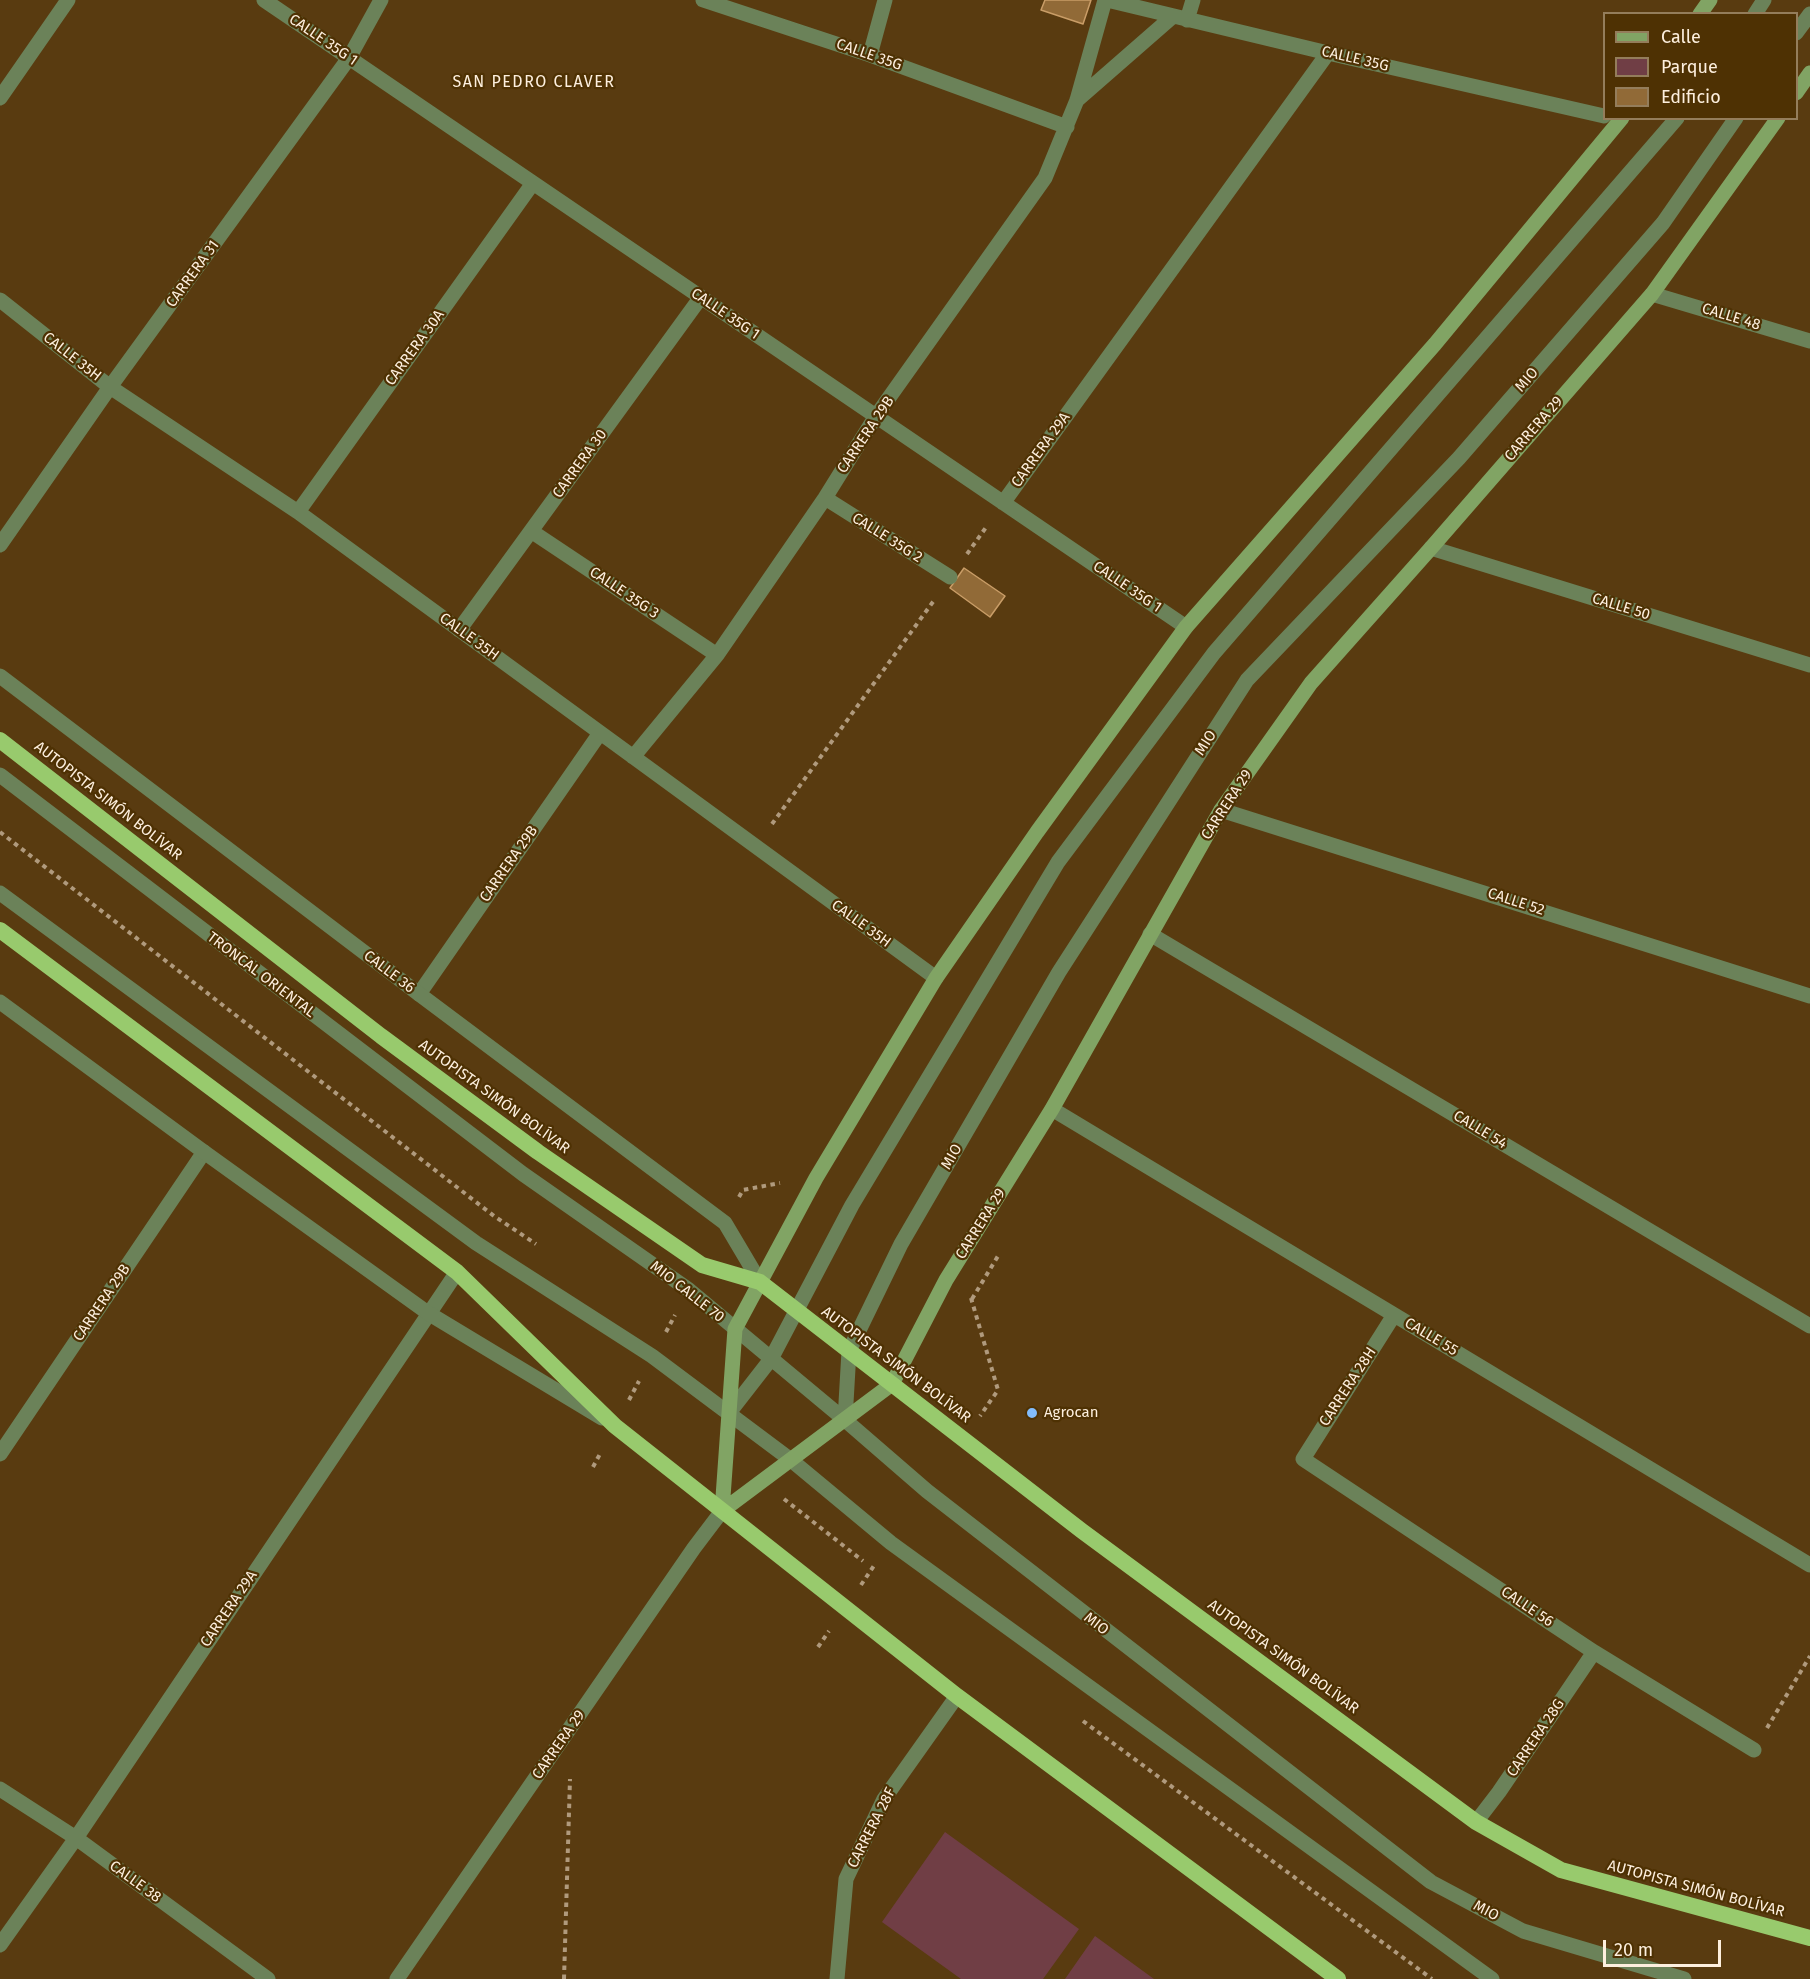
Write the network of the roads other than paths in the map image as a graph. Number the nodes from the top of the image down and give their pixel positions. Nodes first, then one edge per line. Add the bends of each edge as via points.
1 (68, 0) edge
2 (264, 0) edge
3 (381, 0) edge
4 (703, 0) edge
5 (885, 0) edge
6 (1106, 0) edge
7 (1192, 0) edge
8 (1810, 14) edge
9 (1180, 19) junction
10 (1798, 32) edge
11 (1328, 53) junction
12 (870, 54) junction
13 (349, 58) junction
14 (1810, 73) edge
15 (1798, 91) edge
16 (0, 98) edge
17 (1077, 100) junction
18 (1603, 116) edge
19 (1619, 120) edge
20 (1675, 120) edge
21 (1735, 120) edge
22 (1777, 120) edge
23 (1066, 127) junction
24 (533, 183) junction
25 (1652, 294) junction
26 (701, 297) junction
27 (0, 300) edge
28 (1810, 341) edge
29 (110, 387) junction
30 (876, 416) junction
31 (825, 498) junction
32 (1003, 503) junction
33 (297, 512) junction
34 (531, 531) junction
35 (0, 545) edge
36 (1431, 548) junction
37 (950, 577) road end
38 (1186, 627) junction
39 (459, 630) junction
40 (717, 655) junction
41 (1810, 665) edge
42 (0, 676) edge
43 (600, 733) junction
44 (0, 740) edge
45 (633, 757) junction
46 (0, 775) edge
47 (1221, 810) junction
48 (0, 893) edge
49 (0, 930) edge
50 (1150, 934) junction
51 (936, 978) junction
52 (419, 994) junction
53 (1810, 996) edge
54 (1, 1006) edge
55 (1052, 1108) junction
56 (204, 1152) junction
57 (523, 1174) joint
58 (457, 1272) junction
59 (760, 1282) junction
60 (1780, 1307) junction
61 (796, 1312) junction
62 (428, 1313) junction
63 (1394, 1315) junction
64 (1810, 1316) edge
65 (1810, 1326) edge
66 (735, 1329) junction
67 (849, 1351) junction
68 (771, 1359) junction
69 (892, 1384) junction
70 (729, 1413) junction
71 (845, 1420) junction
72 (615, 1426) junction
73 (0, 1454) edge
74 (1303, 1459) joint
75 (791, 1460) junction
76 (722, 1511) junction
77 (1810, 1565) edge
78 (1594, 1652) junction
79 (957, 1696) junction
80 (1754, 1750) road end
81 (0, 1789) edge
82 (1476, 1822) junction
83 (76, 1838) junction
84 (1810, 1938) edge
85 (0, 1945) edge
86 (268, 1979) edge
87 (397, 1979) edge
88 (837, 1979) edge
89 (1338, 1979) edge
90 (1492, 1979) edge
91 (1684, 1979) edge

1 - 16 street
2 - 13 street, CALLE 35G 1
3 - 13 street, CARRERA 31
4 - 12 street, CALLE 35G
5 - 12 street
6 - 9 street, CALLE 35G
6 - 17 street, CARRERA 29B
7 - 9 street
8 - 10 street
9 - 11 street, CALLE 35G
9 - 17 street, CARRERA 29B
11 - 18 street, CALLE 35G
11 - 32 street, CARRERA 29A
12 - 23 street, CALLE 35G
13 - 24 street, CALLE 35G 1
13 - 29 street, CARRERA 31
14 - 15 main road
17 - 23 street, CARRERA 29B
19 - 38 main road via 1435,344
20 - 61 street via 1214,653 1065,853 852,1205
21 - 67 street, MIO via 1663,223 1459,458 1247,680 1059,972 901,1244
22 - 25 main road, CARRERA 29
23 - 30 street, CARRERA 29B via 1045,178
24 - 26 street, CALLE 35G 1
24 - 33 street, CARRERA 30A
25 - 28 street, CALLE 48
25 - 36 main road, CARRERA 29
26 - 30 street, CALLE 35G 1
26 - 34 street, CARRERA 30
27 - 29 street, CALLE 35H
29 - 33 street, CALLE 35H
29 - 35 street, CARRERA 31
30 - 31 street, CARRERA 29B
30 - 32 street, CALLE 35G 1
31 - 37 street, CALLE 35G 2
31 - 40 street, CARRERA 29B
32 - 38 street, CALLE 35G 1
33 - 39 street, CALLE 35H
34 - 39 street, CARRERA 30
34 - 40 street, CALLE 35G 3
36 - 41 street, CALLE 50
36 - 47 main road, CARRERA 29 via 1311,683
38 - 51 main road
39 - 43 street, CALLE 35H
40 - 45 street, CARRERA 29B
42 - 52 street, CALLE 36
43 - 45 street, CALLE 35H
43 - 52 street, CARRERA 29B
44 - 59 highway, AUTOPISTA SIMÓN BOLÍVAR via 381,1036 538,1152 702,1265
45 - 51 street, CALLE 35H
46 - 57 street, TRONCAL ORIENTAL
47 - 50 main road, CARRERA 29
47 - 53 street, CALLE 52
48 - 70 street via 476,1243 652,1356
49 - 58 highway
50 - 55 main road, CARRERA 29
50 - 60 street, CALLE 54
51 - 59 main road via 816,1178
52 - 59 street, CALLE 36 via 725,1223
54 - 56 street
55 - 63 street, CALLE 55
55 - 69 main road, CARRERA 29 via 946,1280
56 - 62 street
56 - 73 street, CARRERA 29B
57 - 66 street, MIO CALLE 70 via 689,1290
58 - 62 street, CARRERA 29A
58 - 72 highway
59 - 61 highway, AUTOPISTA SIMÓN BOLÍVAR
59 - 66 main road
60 - 64 street
60 - 65 street, CALLE 54
61 - 67 highway, AUTOPISTA SIMÓN BOLÍVAR
61 - 68 street
62 - 72 street
62 - 83 street, CARRERA 29A
63 - 74 street, CARRERA 28H
63 - 77 street, CALLE 55
66 - 68 street, MIO CALLE 70
66 - 70 main road
67 - 69 highway, AUTOPISTA SIMÓN BOLÍVAR
67 - 71 street, MIO
68 - 70 street
68 - 71 street, MIO CALLE 70
69 - 71 main road, CARRERA 29
69 - 82 highway, AUTOPISTA SIMÓN BOLÍVAR via 1091,1538
70 - 75 street
70 - 76 main road
71 - 75 main road, CARRERA 29
71 - 91 street, MIO via 953,1513 1431,1882 1522,1931
72 - 76 highway
74 - 78 street, CALLE 56
75 - 76 main road, CARRERA 29
75 - 90 street via 891,1543
76 - 79 highway
76 - 87 street, CARRERA 29
78 - 80 street, CALLE 56
78 - 82 street, CARRERA 28G
79 - 88 street, CARRERA 28F via 884,1799 846,1879
79 - 89 highway
81 - 83 street, CALLE 38
82 - 84 highway, AUTOPISTA SIMÓN BOLÍVAR via 1561,1870
83 - 85 street, CARRERA 29A
83 - 86 street, CALLE 38

